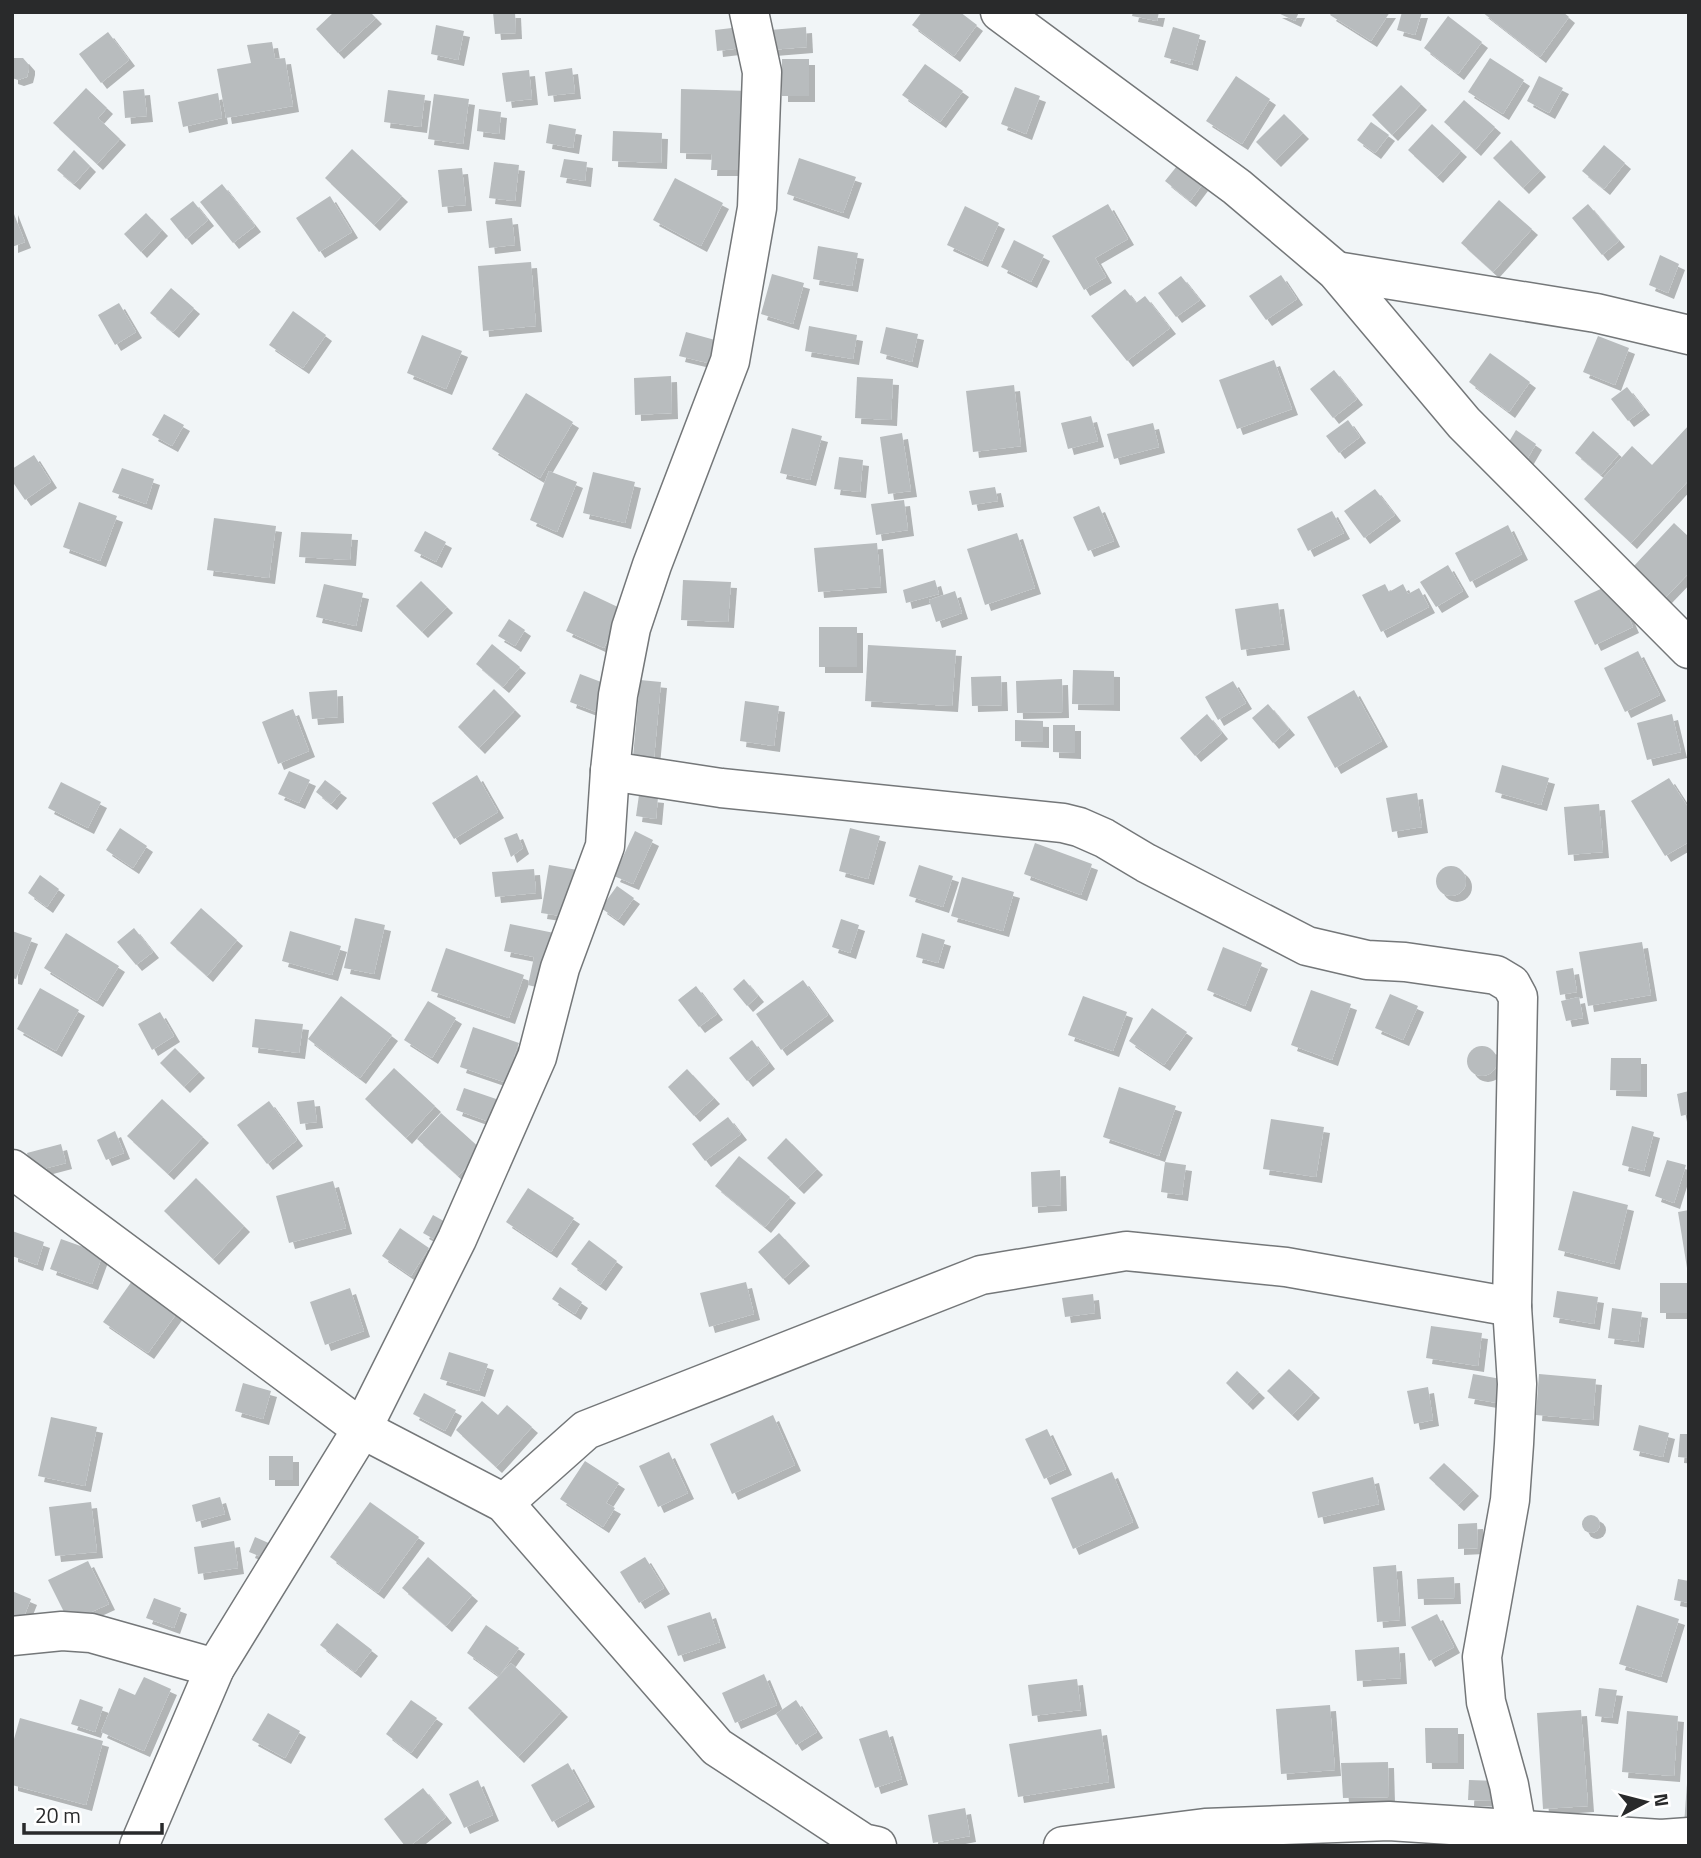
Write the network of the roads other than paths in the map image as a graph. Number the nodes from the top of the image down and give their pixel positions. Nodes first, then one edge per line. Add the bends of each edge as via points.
1 (750, 12) edge
2 (1000, 12) edge
3 (1335, 271) junction
4 (1689, 335) edge
5 (1689, 649) edge
6 (610, 771) junction
7 (12, 1169) edge
8 (1512, 1307) junction
9 (362, 1429) junction
10 (504, 1503) junction
11 (12, 1636) edge
12 (215, 1668) junction
13 (1689, 1837) edge
14 (1517, 1838) edge
15 (139, 1846) edge
16 (877, 1846) edge
17 (1063, 1846) edge

1 - 6 street via 761,72 757,208 730,361 631,628
2 - 3 street via 1237,187
3 - 4 street via 1596,313
3 - 5 street via 1464,423
6 - 8 street via 721,788 1063,823 1104,838 1307,946 1367,960 1496,975 1511,984 1518,997
6 - 9 street via 605,846 560,968 537,1057 457,1239
7 - 9 street
8 - 10 street via 1286,1267 1126,1251 981,1275 586,1430
8 - 14 street via 1517,1384 1510,1500 1482,1657 1486,1702 1509,1785
9 - 10 street
9 - 12 street
10 - 16 street via 717,1747 863,1843
11 - 12 street via 91,1633
12 - 15 street
13 - 14 street
14 - 17 street via 1389,1821 1205,1828

